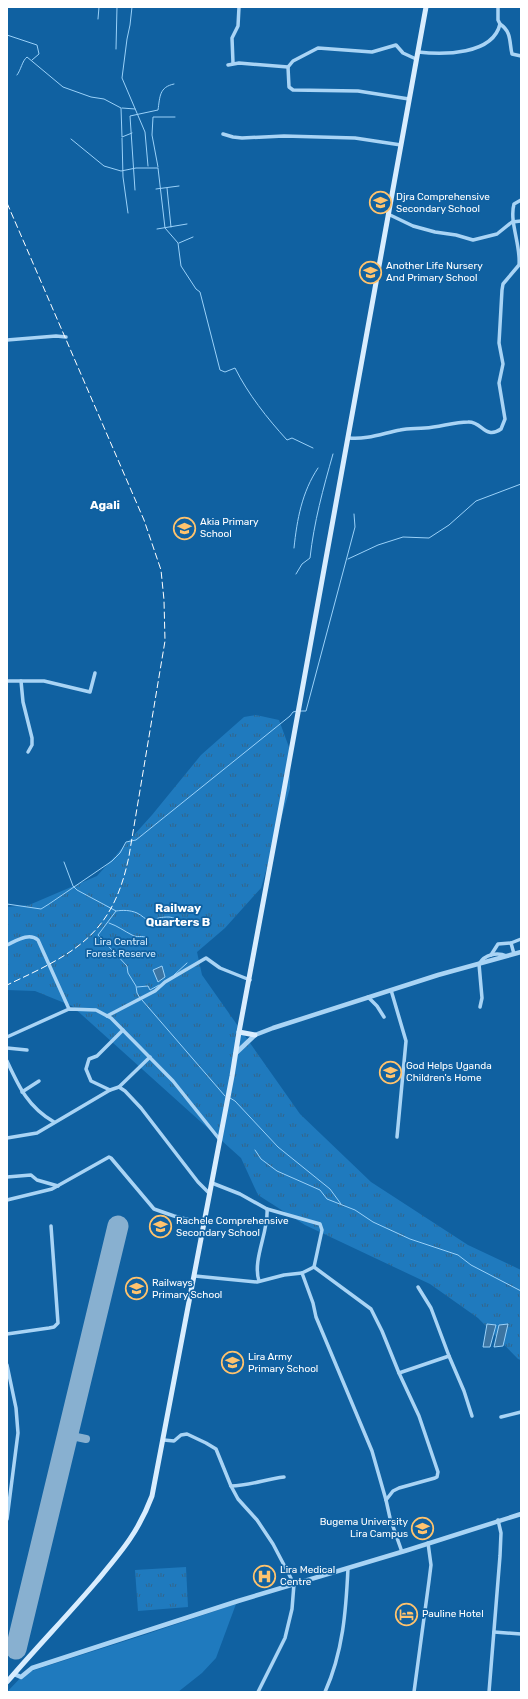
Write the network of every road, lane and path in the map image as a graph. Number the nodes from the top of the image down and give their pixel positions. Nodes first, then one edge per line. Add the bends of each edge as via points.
1 (239, 7) edge
2 (426, 7) edge
3 (498, 7) edge
4 (500, 24) junction
5 (418, 52) junction
6 (521, 56) edge
7 (416, 59) junction
8 (288, 67) junction
9 (409, 99) junction
10 (223, 134) dead end
11 (401, 145) junction
12 (521, 200) edge
13 (388, 214) junction
14 (521, 221) edge
15 (512, 222) junction
16 (66, 337) dead end
17 (7, 340) edge
18 (349, 438) junction
19 (95, 673) dead end
20 (7, 681) edge
21 (21, 681) junction
22 (28, 752) dead end
23 (521, 939) edge
24 (511, 942) junction
25 (7, 945) edge
26 (521, 952) edge
27 (514, 954) junction
28 (491, 955) junction
29 (507, 956) junction
30 (479, 964) junction
31 (250, 980) junction
32 (391, 990) junction
33 (368, 997) junction
34 (480, 1007) dead end
35 (69, 1009) junction
36 (107, 1016) junction
37 (384, 1017) dead end
38 (123, 1030) junction
39 (239, 1032) junction
40 (255, 1035) junction
41 (7, 1037) edge
42 (7, 1048) edge
43 (27, 1050) dead end
44 (236, 1053) junction
45 (150, 1057) junction
46 (7, 1061) edge
47 (39, 1081) dead end
48 (119, 1087) junction
49 (110, 1090) junction
50 (22, 1092) junction
51 (54, 1122) junction
52 (7, 1138) edge
53 (397, 1138) dead end
54 (220, 1140) junction
55 (7, 1177) edge
56 (212, 1183) junction
57 (58, 1186) junction
58 (210, 1194) junction
59 (7, 1200) edge
60 (267, 1209) junction
61 (205, 1224) junction
62 (51, 1226) dead end
63 (314, 1267) junction
64 (302, 1273) junction
65 (195, 1276) junction
66 (259, 1281) junction
67 (418, 1287) dead end
68 (7, 1334) edge
69 (449, 1356) junction
70 (7, 1365) edge
71 (399, 1373) junction
72 (521, 1412) edge
73 (472, 1416) dead end
74 (501, 1417) dead end
75 (164, 1440) junction
76 (284, 1477) dead end
77 (231, 1486) junction
78 (386, 1500) junction
79 (521, 1514) edge
80 (7, 1519) edge
81 (498, 1520) junction
82 (428, 1543) junction
83 (402, 1552) junction
84 (348, 1568) junction
85 (294, 1584) junction
86 (494, 1632) junction
87 (521, 1634) edge
88 (14, 1674) junction
89 (7, 1681) edge
90 (258, 1692) edge
91 (326, 1692) edge
92 (414, 1692) edge
93 (489, 1692) edge

1 - 8 street via 238,24 232,38 230,64
2 - 5 main road
3 - 4 street
4 - 5 street via 496,33 474,49 445,53
4 - 6 street via 507,29 510,36 512,54
5 - 7 main road
7 - 8 street via 403,53 396,45 372,52 318,48 293,61
7 - 9 main road
8 - 9 street via 290,87 293,90 358,91
9 - 11 main road
10 - 11 street via 233,138 355,138
11 - 13 main road
12 - 15 street via 514,204
13 - 15 street via 413,226 473,240 497,234
13 - 18 main road
14 - 15 street
15 - 18 street via 516,232 520,263 503,284 502,290 500,343 503,364 499,383 504,419 502,427 491,432 484,430 475,422 467,422
16 - 17 street
18 - 31 main road
19 - 21 street via 90,692 56,683
20 - 21 street
21 - 22 street via 32,742
23 - 24 street
24 - 27 street
24 - 28 street via 498,944
25 - 35 street via 28,936 38,940
26 - 27 street
27 - 29 street
28 - 29 street
28 - 30 street via 483,958
29 - 30 street
30 - 32 street
30 - 34 street via 482,998
31 - 36 street via 220,968 206,958 165,982 155,991
31 - 39 main road
32 - 33 street
32 - 53 street via 406,1041
33 - 37 street
33 - 40 street
35 - 36 street via 96,1010
35 - 41 street
36 - 38 street
38 - 45 street
38 - 49 street via 97,1056 89,1059 86,1070 91,1081
39 - 40 main road
39 - 44 main road
40 - 44 street
42 - 43 street
44 - 54 main road
45 - 48 street
45 - 54 street via 190,1101
46 - 50 street
47 - 50 street
48 - 49 street
48 - 58 street via 141,1108
49 - 51 street
50 - 51 street via 42,1114
51 - 52 street via 32,1135
54 - 56 main road
55 - 57 street via 31,1175 37,1180
56 - 58 main road
56 - 60 street via 240,1194
57 - 59 street
57 - 61 street via 109,1157 154,1209
58 - 61 main road
60 - 63 street via 320,1224 322,1230
60 - 66 street via 257,1271
61 - 65 main road
62 - 68 street via 58,1323 54,1327
63 - 64 street
63 - 71 street via 371,1309
64 - 66 street
64 - 78 street via 316,1317 372,1451
65 - 66 street
65 - 75 main road
67 - 69 street via 431,1308
69 - 71 street
69 - 73 street
70 - 80 street via 16,1408 18,1433
71 - 78 street via 419,1416 438,1472 435,1478 393,1491
72 - 74 street
75 - 77 street via 174,1441 187,1434 206,1442 216,1449
75 - 88 main road via 152,1496 134,1534
76 - 77 street via 243,1486
77 - 85 street via 273,1544
78 - 83 street
79 - 81 street
81 - 82 street
81 - 86 street via 501,1533
82 - 83 street
82 - 92 street via 431,1565
83 - 84 street
84 - 85 street
84 - 91 street via 342,1636
85 - 88 street via 39,1666 21,1677
85 - 90 street via 292,1609 285,1638
86 - 87 street
86 - 93 street
88 - 89 main road

